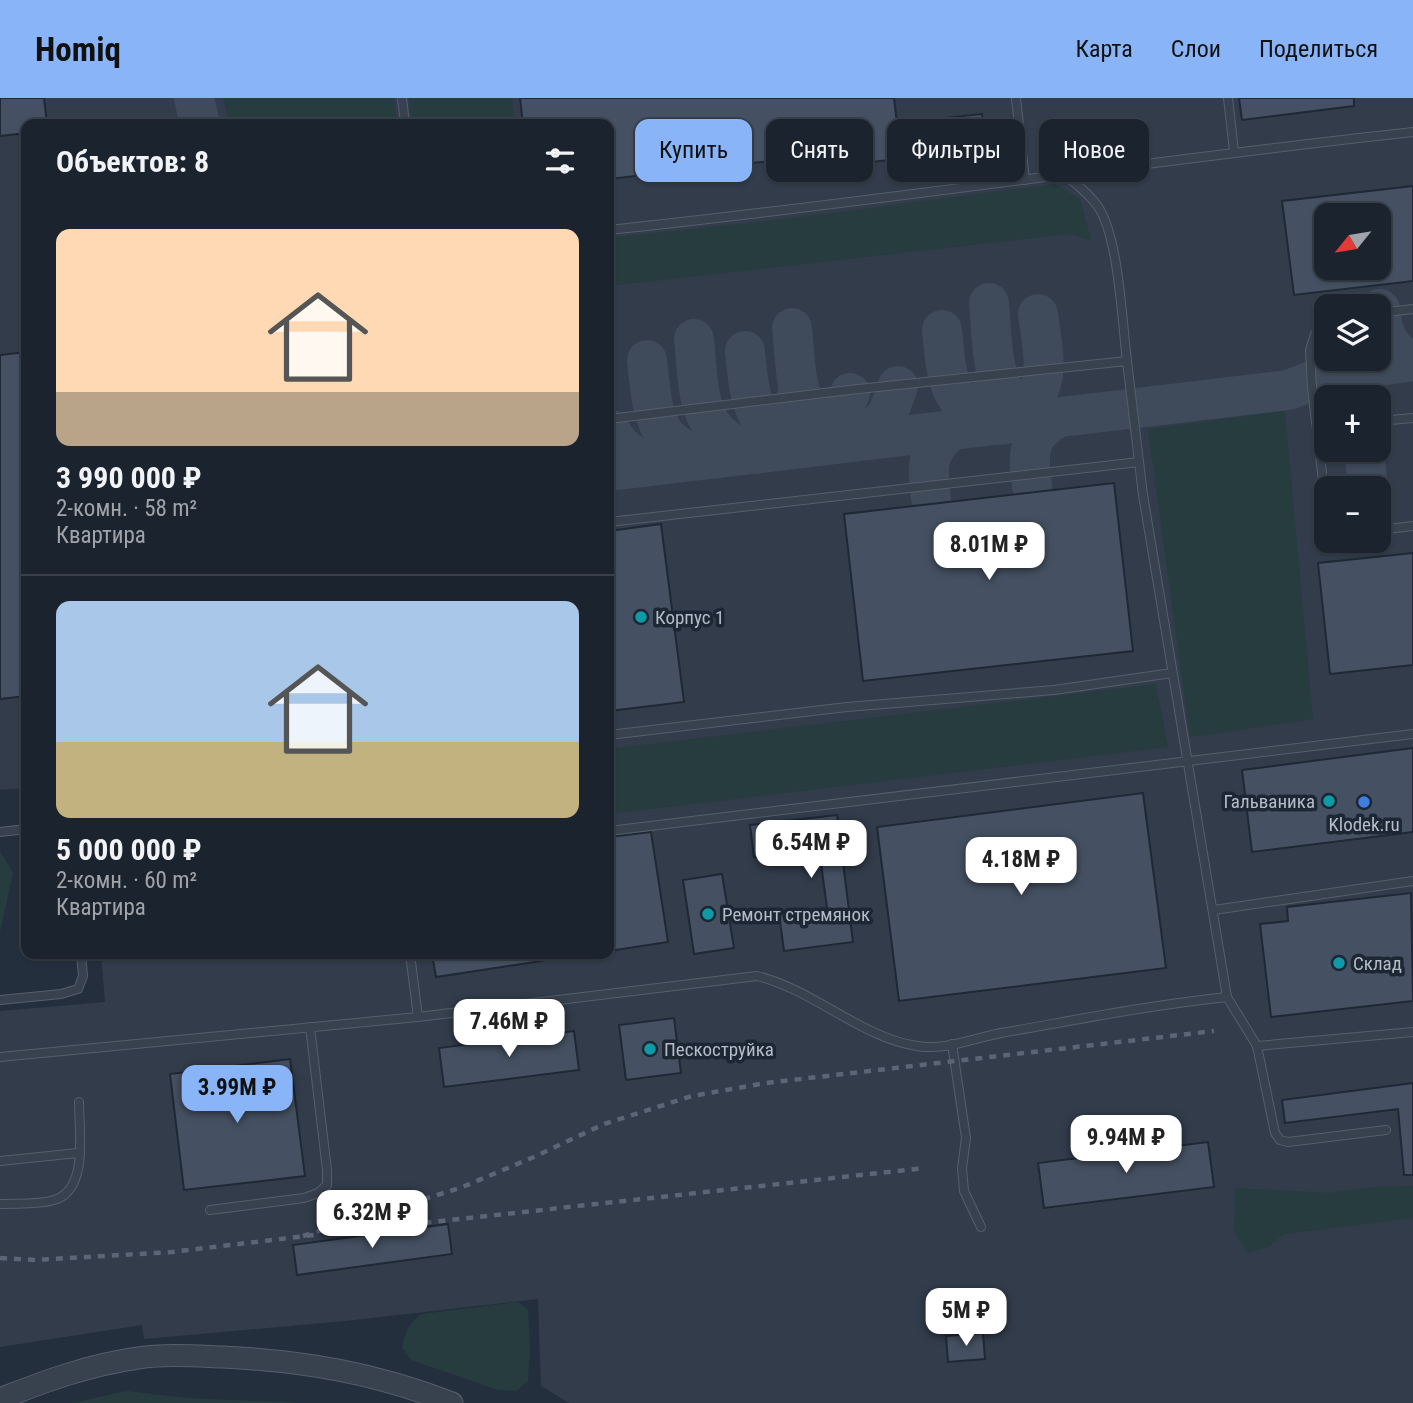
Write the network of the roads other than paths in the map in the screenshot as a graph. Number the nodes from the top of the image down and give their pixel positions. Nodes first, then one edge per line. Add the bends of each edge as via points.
1 (402, 98) edge
2 (1016, 98) edge
3 (1228, 98) edge
4 (404, 119) edge
5 (1018, 119) edge
6 (1413, 132) edge
7 (1234, 151) junction
8 (1149, 162) edge
9 (1039, 178) edge
10 (1025, 180) edge
11 (1010, 182) edge
12 (1074, 182) edge
13 (614, 229) edge
14 (1413, 309) edge
15 (1391, 312) edge
16 (1314, 337) edge
17 (1127, 361) junction
18 (1314, 404) edge
19 (614, 418) edge
20 (1413, 418) edge
21 (1391, 420) edge
22 (1139, 462) junction
23 (614, 521) edge
24 (1413, 526) edge
25 (1391, 529) edge
26 (1172, 673) junction
27 (614, 734) edge
28 (1413, 734) edge
29 (1188, 762) junction
30 (21, 830) edge
31 (614, 830) edge
32 (0, 832) edge
33 (1413, 881) edge
34 (1214, 910) junction
35 (81, 959) edge
36 (411, 959) edge
37 (1227, 996) junction
38 (0, 1000) edge
39 (418, 1017) junction
40 (310, 1027) junction
41 (1413, 1032) edge
42 (951, 1044) junction
43 (1257, 1046) junction
44 (0, 1057) edge
45 (79, 1102) dead end
46 (1387, 1130) dead end
47 (78, 1153) junction
48 (0, 1161) edge
49 (0, 1204) edge
50 (210, 1210) dead end
51 (981, 1227) dead end
52 (0, 1399) edge
53 (452, 1403) edge

1 - 4 lane
2 - 5 lane
3 - 7 lane
6 - 7 lane
7 - 8 lane
9 - 10 lane
11 - 13 lane
12 - 17 lane via 1099,208 1108,229
14 - 15 lane
16 - 18 lane via 1310,350
17 - 19 lane
17 - 22 lane
20 - 21 lane
22 - 23 lane
22 - 26 lane
24 - 25 lane
26 - 27 lane via 1054,690 847,707
26 - 29 lane
28 - 29 lane
29 - 31 lane
29 - 34 lane
30 - 32 lane
33 - 34 lane
34 - 37 lane
35 - 38 lane via 78,989
36 - 39 lane
37 - 42 lane
37 - 43 lane
39 - 40 lane
39 - 42 lane via 757,976 777,981 895,1040 917,1046
40 - 44 lane
40 - 50 lane via 327,1185 304,1198
41 - 43 lane
42 - 51 lane via 966,1138 964,1191
43 - 46 lane via 1280,1140
45 - 47 lane
47 - 48 lane
47 - 49 lane via 74,1187 64,1195 54,1200
52 - 53 street via 68,1373 165,1356 328,1367 377,1377

